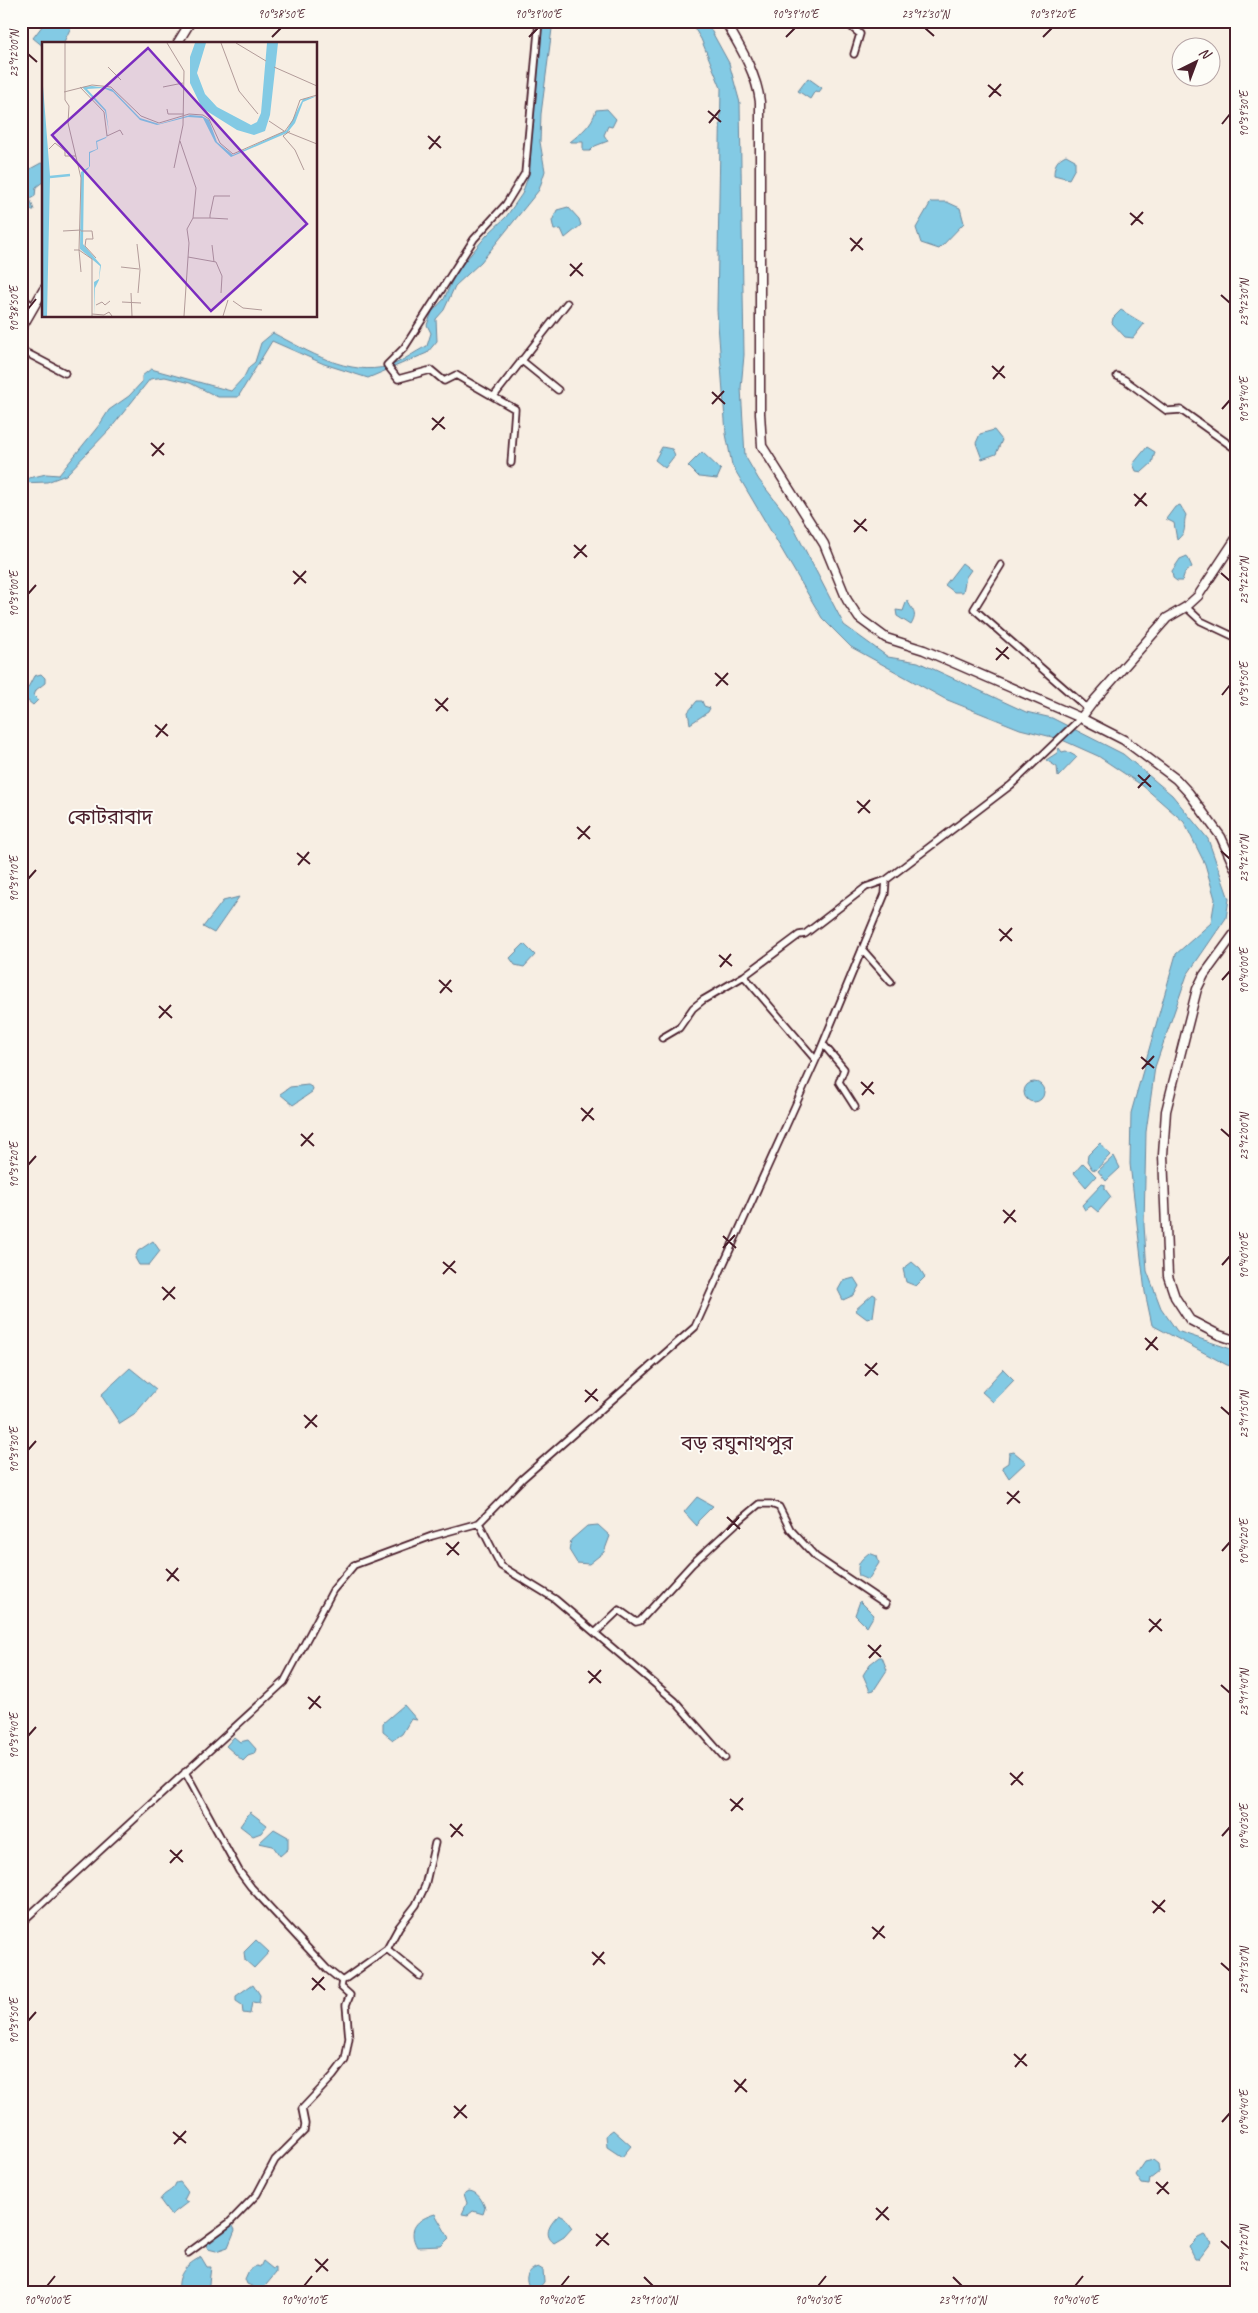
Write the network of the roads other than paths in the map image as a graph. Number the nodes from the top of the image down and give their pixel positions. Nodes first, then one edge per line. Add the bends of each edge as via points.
1 (191, 21) edge
2 (539, 21) edge
3 (725, 21) edge
4 (844, 21) edge
5 (178, 42) edge
6 (854, 54) dead end
7 (42, 293) edge
8 (21, 296) edge
9 (567, 303) dead end
10 (33, 307) junction
11 (21, 329) edge
12 (21, 350) edge
13 (521, 360) junction
14 (64, 373) dead end
15 (1117, 376) dead end
16 (558, 390) dead end
17 (494, 396) junction
18 (1237, 450) edge
19 (511, 463) dead end
20 (1237, 537) edge
21 (1000, 565) dead end
22 (1186, 607) junction
23 (1237, 638) edge
24 (1087, 708) junction
25 (1081, 718) junction
26 (1237, 873) edge
27 (886, 880) junction
28 (1237, 930) edge
29 (862, 949) junction
30 (744, 976) junction
31 (891, 982) dead end
32 (662, 1038) dead end
33 (823, 1044) junction
34 (815, 1059) junction
35 (855, 1107) dead end
36 (1237, 1341) edge
37 (478, 1523) junction
38 (886, 1604) dead end
39 (595, 1633) junction
40 (725, 1758) dead end
41 (185, 1772) junction
42 (435, 1843) dead end
43 (23, 1918) edge
44 (387, 1949) junction
45 (420, 1976) dead end
46 (342, 1982) junction
47 (188, 2253) dead end

1 - 5 main road
2 - 17 street via 528,118 527,162 521,183 474,240 404,348 387,365 398,379 431,370 444,381 456,375
3 - 25 main road via 758,90 760,102 762,446 824,544 847,600 867,625 886,638 924,650
4 - 6 street via 860,34
7 - 10 main road
8 - 10 street
9 - 13 street
10 - 11 main road
12 - 14 street
13 - 16 street
13 - 17 street
15 - 18 street via 1167,411 1180,410
17 - 19 street via 515,409
20 - 22 main road via 1198,596
21 - 24 street via 974,609
22 - 23 street via 1200,621
22 - 24 main road via 1167,618
24 - 25 main road
25 - 26 main road via 1124,740 1176,780 1221,837
25 - 27 street via 1011,785
27 - 29 street via 885,894
27 - 30 street via 866,886
28 - 36 main road via 1197,989 1166,1111 1163,1155 1168,1276 1175,1297 1190,1320 1219,1336
29 - 31 street
29 - 33 street
30 - 32 street via 703,1000 679,1028
30 - 34 street
33 - 34 street
33 - 35 street via 844,1070 838,1082
34 - 37 street via 769,1168 695,1326 522,1479
37 - 39 street via 501,1566 555,1599
37 - 41 street via 354,1565 334,1590 284,1682
38 - 39 street via 816,1556 790,1529 779,1507 758,1504 692,1564 646,1617 636,1622 618,1610
39 - 40 street via 675,1701
41 - 43 street
41 - 46 street via 239,1871 327,1970
42 - 44 street via 425,1886
44 - 45 street
44 - 46 street
46 - 47 street via 341,1987 350,1995 346,2005 349,2038 345,2060 302,2109 304,2131 275,2160 257,2194 229,2223

